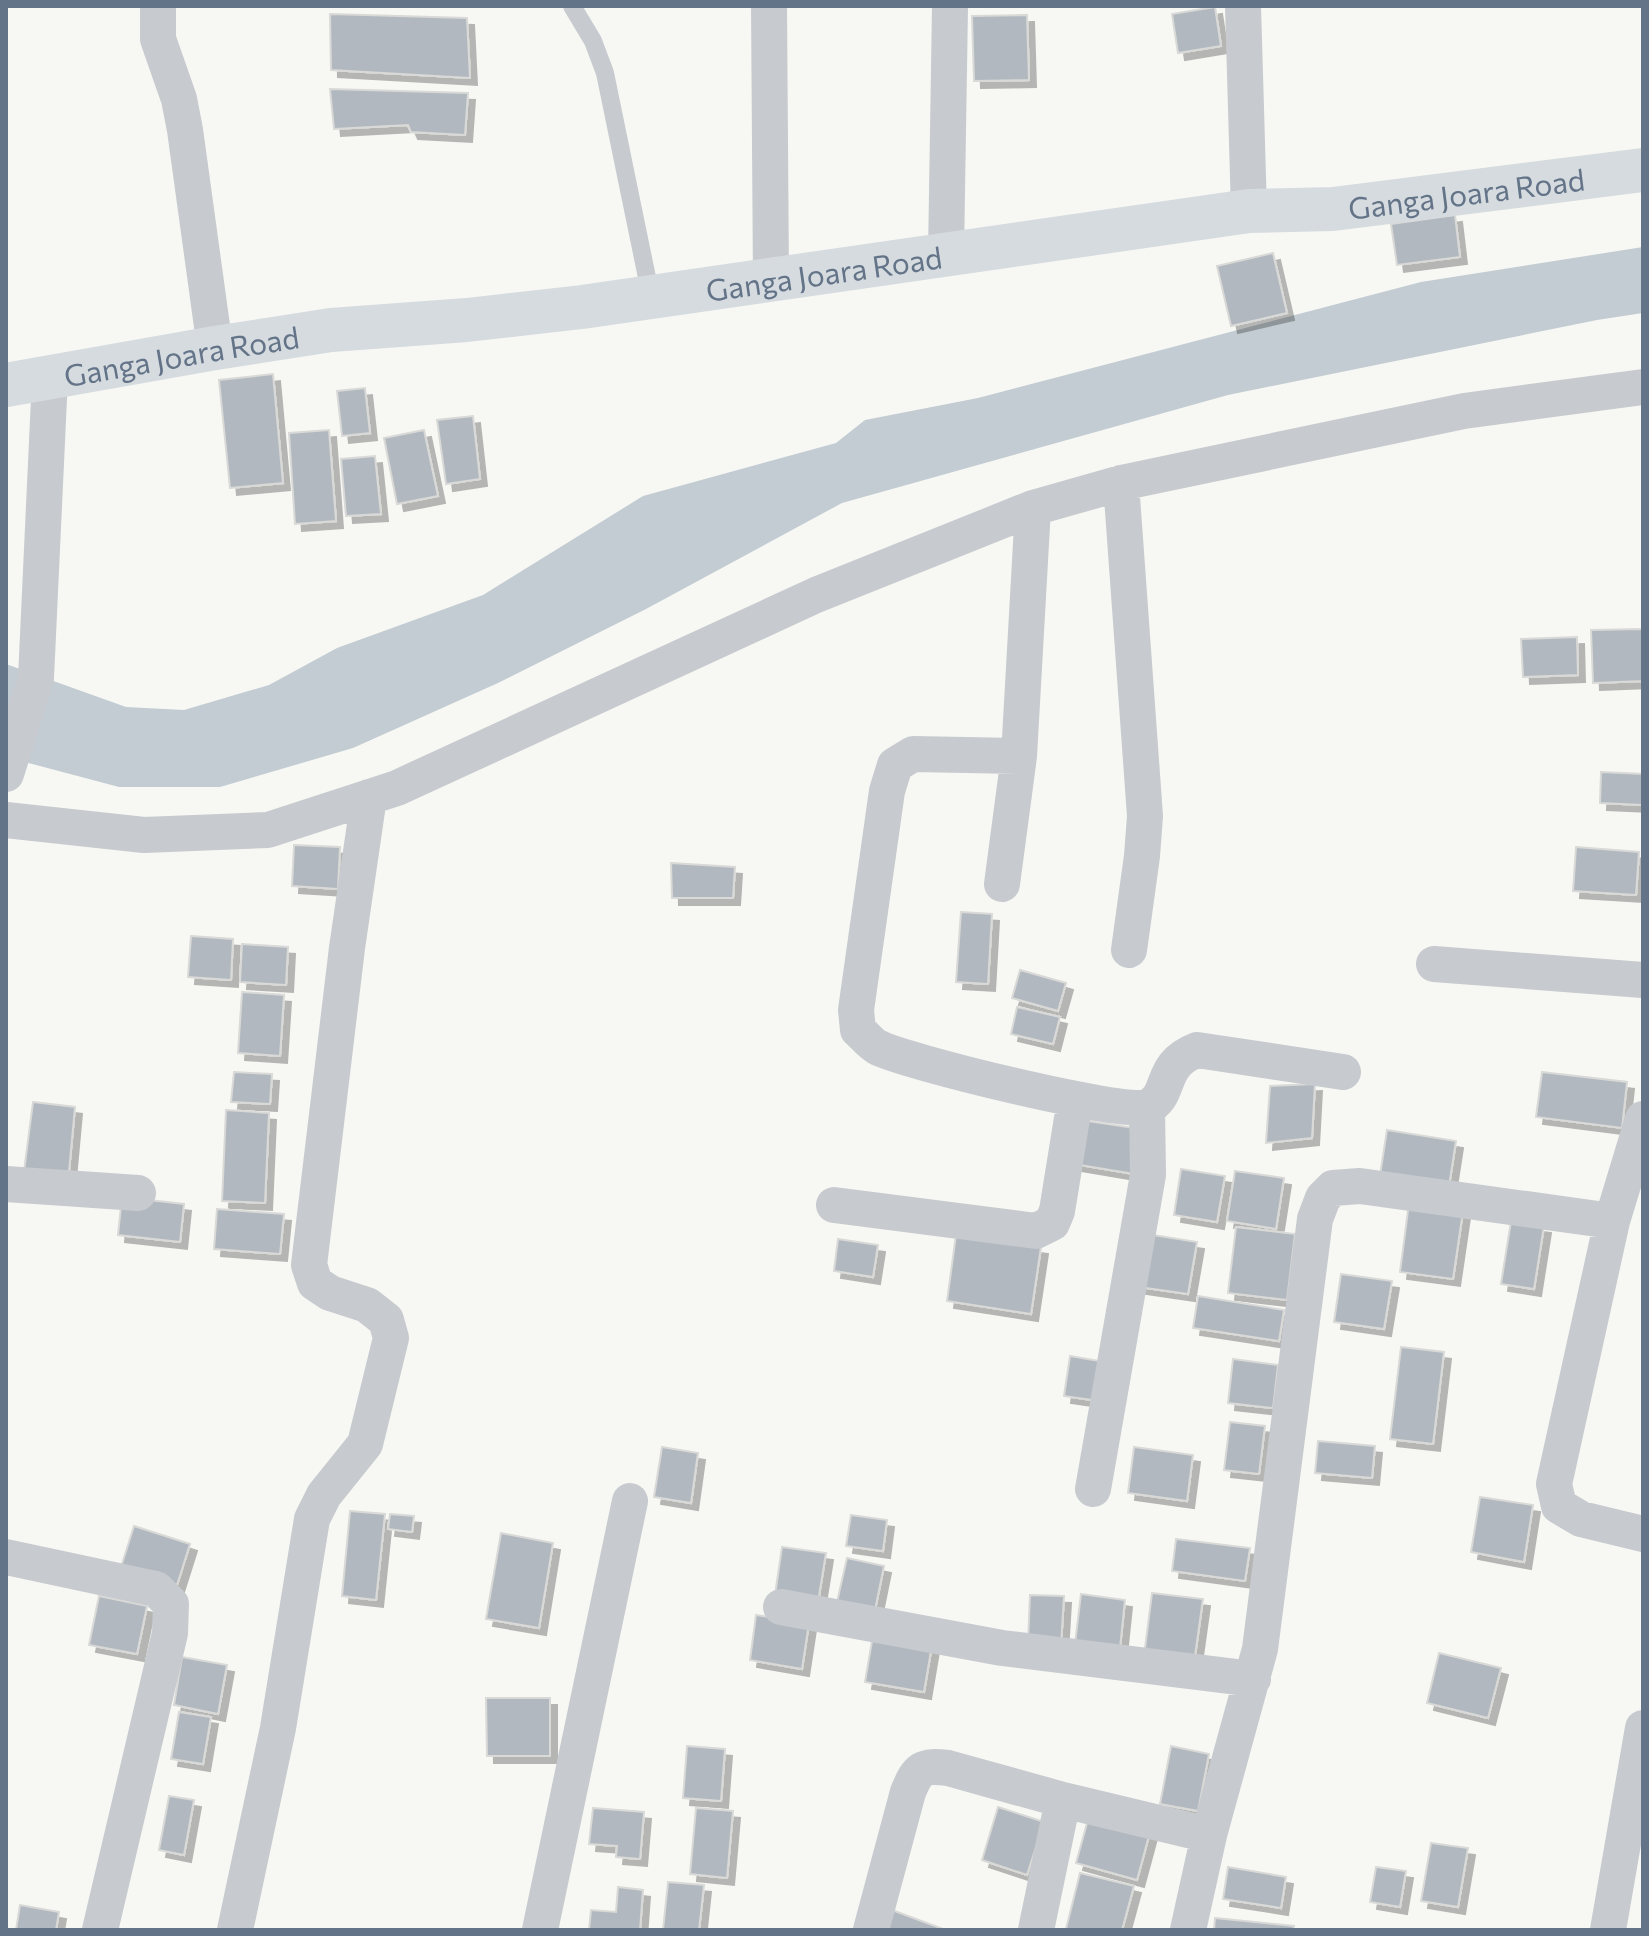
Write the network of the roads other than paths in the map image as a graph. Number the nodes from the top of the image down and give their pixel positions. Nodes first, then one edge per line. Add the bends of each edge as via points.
1 (158, 6) edge
2 (572, 6) edge
3 (769, 6) edge
4 (950, 6) edge
5 (1243, 6) edge
6 (1643, 170) edge
7 (1249, 211) junction
8 (946, 255) junction
9 (771, 280) junction
10 (651, 297) junction
11 (215, 348) junction
12 (50, 377) junction
13 (6, 385) edge
14 (1643, 387) edge
15 (1121, 483) junction
16 (1033, 508) junction
17 (1019, 756) junction
18 (6, 774) edge
19 (369, 797) junction
20 (6, 820) edge
21 (1002, 884) dead end
22 (1129, 950) dead end
23 (1434, 964) dead end
24 (1643, 980) edge
25 (1343, 1072) dead end
26 (1075, 1100) junction
27 (1147, 1107) junction
28 (1643, 1119) edge
29 (6, 1184) edge
30 (138, 1193) dead end
31 (834, 1205) dead end
32 (1612, 1221) junction
33 (1093, 1489) dead end
34 (630, 1501) dead end
35 (1643, 1534) edge
36 (6, 1557) edge
37 (781, 1607) dead end
38 (1253, 1679) junction
39 (1643, 1728) edge
40 (1063, 1800) junction
41 (1209, 1835) junction
42 (100, 1930) edge
43 (235, 1930) edge
44 (540, 1930) edge
45 (871, 1930) edge
46 (1036, 1930) edge
47 (1188, 1930) edge
48 (1608, 1930) edge

1 - 11 street via 158,39 185,130
2 - 10 lane via 605,73
3 - 9 street
4 - 8 street
5 - 7 street
6 - 7 main road, Ganga Joara Road via 1333,209
7 - 8 main road, Ganga Joara Road
8 - 9 main road, Ganga Joara Road
9 - 10 main road, Ganga Joara Road
10 - 11 main road, Ganga Joara Road via 467,320 331,330
11 - 12 main road, Ganga Joara Road
12 - 13 main road, Ganga Joara Road
12 - 18 street via 36,678
14 - 15 street via 1464,411
15 - 16 street
15 - 22 street via 1145,816
16 - 17 street
16 - 19 street via 816,595
17 - 21 street
17 - 26 street via 913,754 895,765 856,1010 858,1030 876,1047
19 - 20 street via 268,830 144,835
19 - 43 street via 309,1265 315,1283 367,1305 386,1320 391,1338 365,1444 324,1495 312,1519 278,1728
23 - 24 street
25 - 27 street via 1197,1050 1171,1067 1161,1096
26 - 27 street
26 - 31 street via 1057,1211 1052,1223 1036,1231
27 - 33 street via 1148,1175
28 - 32 street
29 - 30 street
32 - 35 street via 1554,1484 1559,1506 1581,1519
32 - 38 street via 1360,1186 1333,1188 1323,1198 1315,1219
34 - 44 street
36 - 42 street via 156,1589 171,1604 170,1633
37 - 38 street via 1002,1648
38 - 41 street
39 - 48 street
40 - 41 street
40 - 45 street via 948,1768 929,1766 916,1773
40 - 46 street
41 - 47 street

